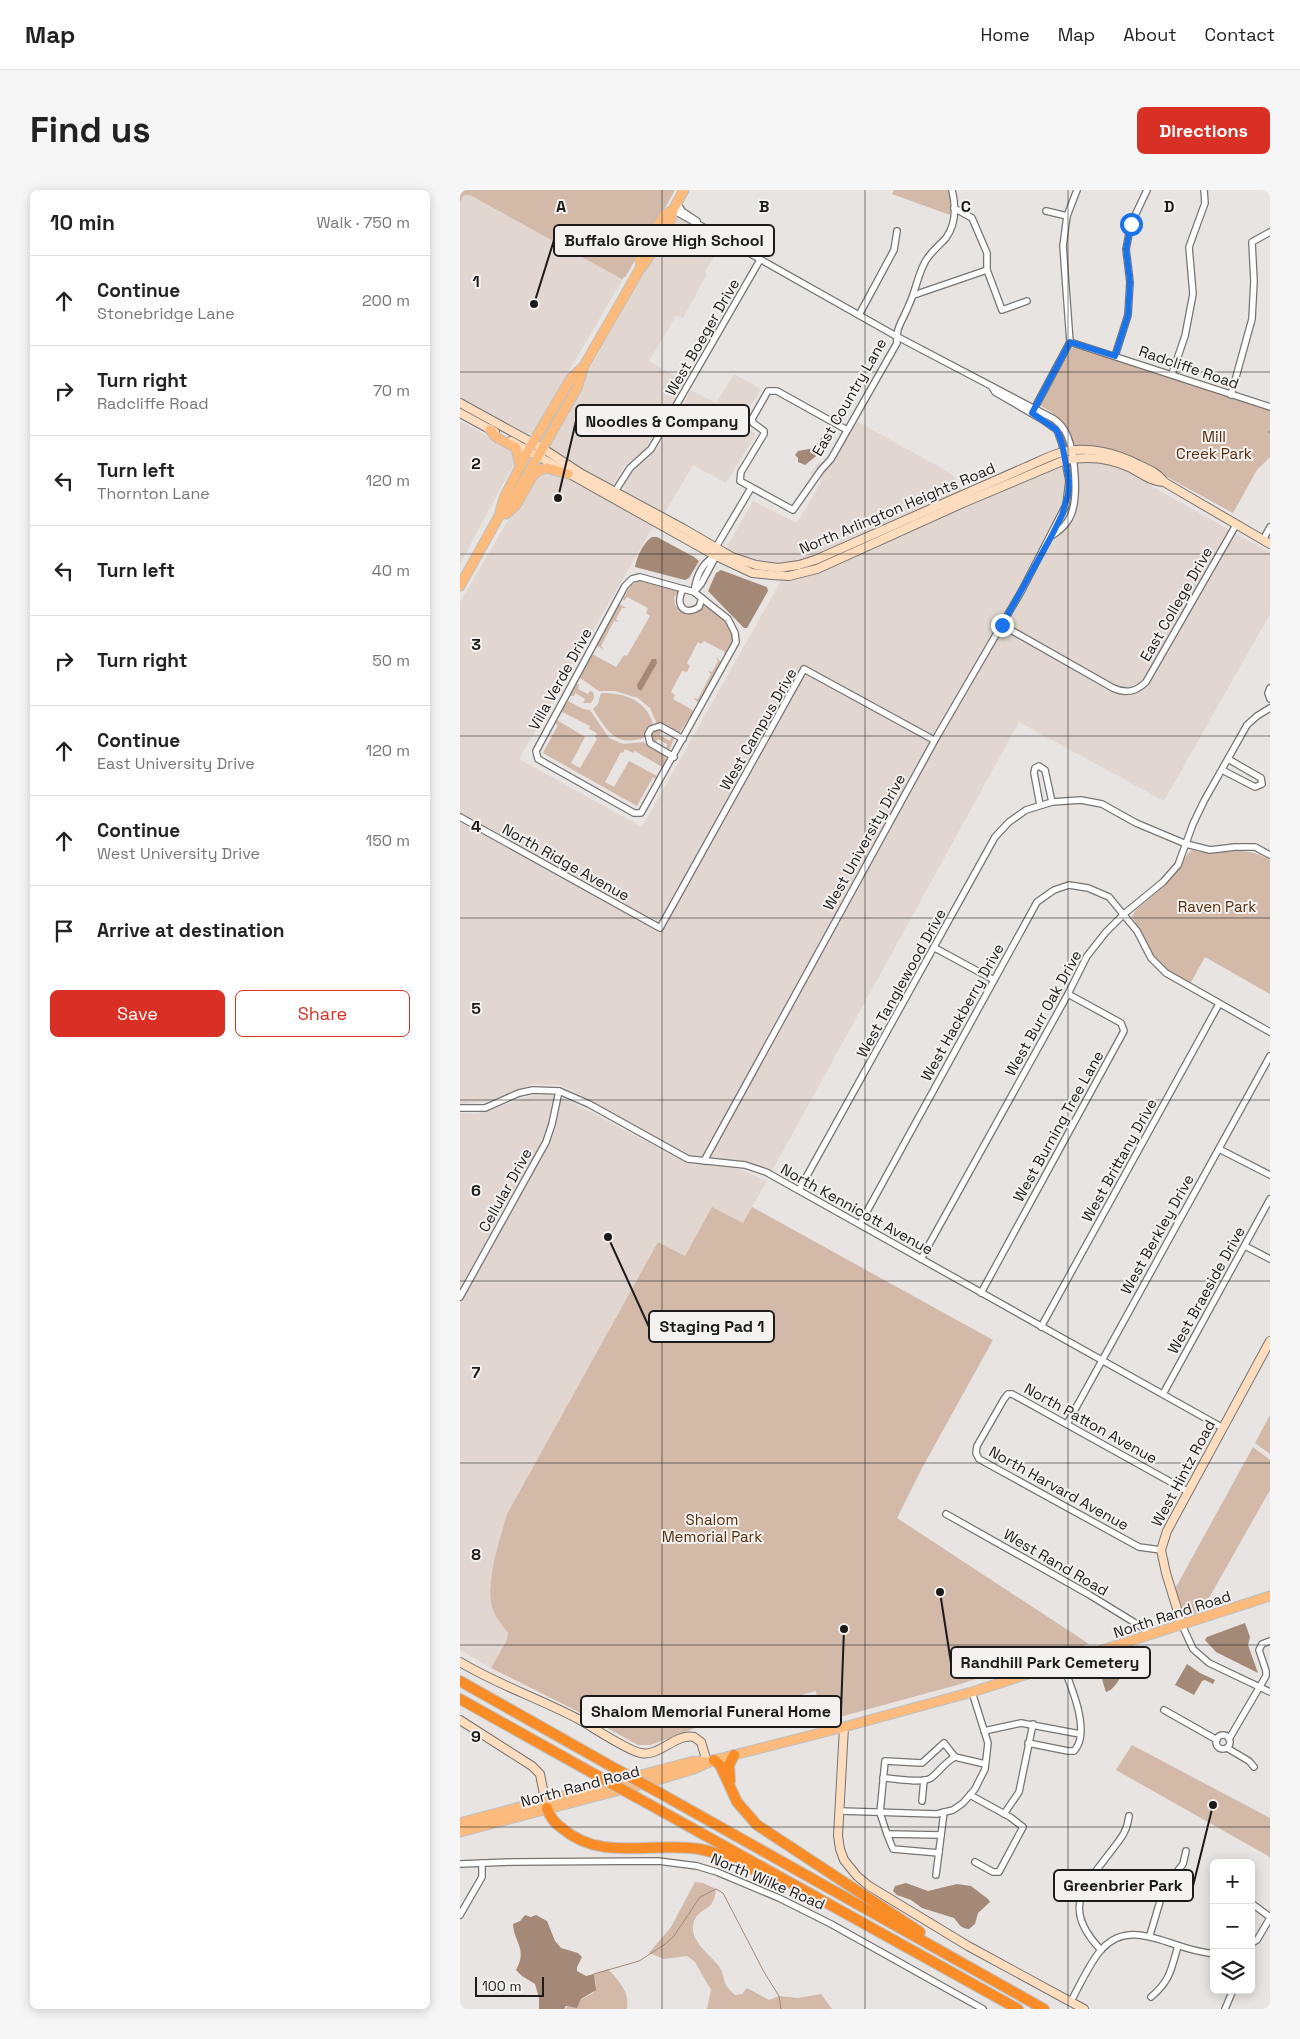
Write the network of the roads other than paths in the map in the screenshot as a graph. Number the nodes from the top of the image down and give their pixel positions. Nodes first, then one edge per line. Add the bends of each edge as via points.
1 (684, 190) edge
2 (952, 190) edge
3 (1077, 190) edge
4 (1147, 190) edge
5 (1204, 190) edge
6 (675, 206) junction
7 (954, 208) junction
8 (1046, 211) dead end
9 (1067, 216) junction
10 (897, 231) dead end
11 (1270, 232) edge
12 (760, 260) junction
13 (987, 270) junction
14 (914, 295) junction
15 (1027, 301) dead end
16 (859, 315) junction
17 (896, 336) junction
18 (1070, 342) junction
19 (1115, 356) junction
20 (584, 366) junction
21 (1172, 374) junction
22 (1231, 395) junction
23 (460, 403) edge
24 (1270, 407) edge
25 (1034, 410) junction
26 (460, 413) edge
27 (490, 430) junction
28 (848, 430) junction
29 (530, 447) junction
30 (540, 452) junction
31 (1068, 456) junction
32 (520, 466) junction
33 (568, 474) junction
34 (751, 488) junction
35 (614, 494) junction
36 (496, 520) junction
37 (1236, 524) junction
38 (1270, 527) edge
39 (1266, 542) edge
40 (716, 547) junction
41 (716, 556) junction
42 (460, 586) edge
43 (683, 589) junction
44 (694, 592) junction
45 (702, 598) junction
46 (1002, 625) junction
47 (1270, 688) edge
48 (1270, 699) edge
49 (1270, 708) edge
50 (683, 739) junction
51 (934, 740) junction
52 (674, 757) junction
53 (1228, 759) junction
54 (1222, 770) junction
55 (1052, 802) junction
56 (1040, 805) junction
57 (460, 817) edge
58 (1186, 844) junction
59 (1270, 855) edge
60 (1124, 914) junction
61 (660, 928) joint
62 (935, 948) junction
63 (994, 980) junction
64 (1068, 994) junction
65 (1219, 1004) junction
66 (1270, 1032) edge
67 (1270, 1056) edge
68 (559, 1091) junction
69 (460, 1108) edge
70 (1219, 1149) junction
71 (704, 1162) junction
72 (1270, 1175) edge
73 (799, 1190) junction
74 (1270, 1199) edge
75 (860, 1224) junction
76 (1245, 1246) junction
77 (921, 1259) junction
78 (1270, 1259) edge
79 (981, 1293) junction
80 (460, 1297) edge
81 (1041, 1327) junction
82 (1270, 1342) edge
83 (1102, 1360) junction
84 (1163, 1394) junction
85 (1067, 1424) junction
86 (1222, 1428) junction
87 (976, 1454) joint
88 (1187, 1491) junction
89 (946, 1514) dead end
90 (1161, 1550) junction
91 (1270, 1596) edge
92 (1182, 1626) junction
93 (1148, 1636) junction
94 (1270, 1641) edge
95 (460, 1662) edge
96 (1062, 1663) junction
97 (460, 1682) edge
98 (1260, 1687) junction
99 (972, 1692) junction
100 (1270, 1692) edge
101 (460, 1699) edge
102 (1164, 1710) dead end
103 (461, 1724) edge
104 (1033, 1724) junction
105 (844, 1727) junction
106 (984, 1731) junction
107 (1080, 1734) junction
108 (1229, 1739) junction
109 (1217, 1740) junction
110 (1028, 1743) junction
111 (1226, 1748) junction
112 (734, 1755) junction
113 (955, 1757) junction
114 (710, 1761) junction
115 (985, 1764) junction
116 (1254, 1767) dead end
117 (883, 1778) junction
118 (924, 1780) junction
119 (731, 1787) junction
120 (970, 1795) junction
121 (922, 1801) dead end
122 (546, 1804) junction
123 (840, 1811) junction
124 (880, 1812) junction
125 (944, 1812) junction
126 (1004, 1814) junction
127 (1129, 1816) dead end
128 (460, 1823) edge
129 (460, 1832) edge
130 (887, 1834) junction
131 (941, 1835) junction
132 (1186, 1851) dead end
133 (939, 1853) junction
134 (975, 1862) dead end
135 (482, 1863) junction
136 (460, 1864) edge
137 (936, 1875) dead end
138 (1252, 1904) edge
139 (460, 1915) edge
140 (1270, 1917) edge
141 (864, 1924) junction
142 (1150, 1935) junction
143 (1255, 1941) edge
144 (1178, 1946) junction
145 (1101, 1950) junction
146 (943, 1952) junction
147 (1210, 1953) edge
148 (1231, 1994) edge
149 (1151, 1996) dead end
150 (1071, 2001) junction
151 (983, 2009) edge
152 (1018, 2009) edge
153 (1044, 2009) edge
154 (1084, 2009) edge
155 (1225, 2009) edge

1 - 6 main road
2 - 7 street, East Country Lane
3 - 9 street
4 - 19 street via 1131,224 1126,249 1130,282 1128,315
5 - 21 street via 1205,203 1189,247 1193,294 1185,336
6 - 12 street, West University Drive via 697,223
6 - 20 main road via 671,219
7 - 13 street via 972,218 987,253
7 - 14 street, East Country Lane via 954,222 924,264
8 - 9 street
9 - 18 street via 1063,246
10 - 16 street via 894,250
11 - 22 street via 1252,242 1252,320
12 - 16 street, West University Drive
12 - 35 street, West Boeger Drive via 651,449 630,468
13 - 14 street
13 - 15 street via 1002,310
14 - 17 street, East Country Lane
16 - 17 street, West University Drive
17 - 25 street, West University Drive via 995,392
17 - 28 street, East Country Lane via 897,343
18 - 19 street, Radcliffe Road
18 - 25 street
19 - 21 street, Radcliffe Road
20 - 29 main road via 571,378
20 - 30 main road via 577,388
21 - 22 street, Radcliffe Road
22 - 24 street, Radcliffe Road
23 - 29 main road, North Arlington Heights Road
25 - 31 street, West University Drive via 1060,425 1067,436
26 - 27 main road, North Arlington Heights Road
27 - 29 main road, North Arlington Heights Road
27 - 32 main road via 516,448
28 - 34 street, East Country Lane via 793,510
28 - 34 street via 777,391 768,391 752,419 764,434 740,474 740,480
29 - 30 main road, North Arlington Heights Road
29 - 32 main road
30 - 33 main road, North Arlington Heights Road
30 - 35 main road, North Arlington Heights Road
30 - 36 main road via 517,493
31 - 37 main road, North Arlington Heights Road via 1094,458 1131,468 1156,482 1164,482
31 - 40 main road, North Arlington Heights Road via 1026,467 799,565 778,568 756,566
31 - 41 main road, North Arlington Heights Road via 805,573 789,576 758,574
31 - 46 street, West University Drive via 1068,494 1062,515
32 - 36 main road
33 - 35 main road, North Arlington Heights Road
33 - 36 main road via 547,468 540,470 533,475 516,505
34 - 40 street
35 - 40 main road, North Arlington Heights Road
35 - 41 main road, North Arlington Heights Road
36 - 42 main road
37 - 39 main road, North Arlington Heights Road
37 - 46 street, East College Drive via 1146,682 1133,691 1113,688
38 - 39 street
40 - 41 street
41 - 44 street
43 - 44 street, Villa Verde Drive
43 - 45 street via 678,597 685,609 694,610
43 - 52 street, Villa Verde Drive via 640,577 625,586 536,751 538,759 634,813 641,813
44 - 45 street, Villa Verde Drive
45 - 50 street, Villa Verde Drive via 728,619 736,642
46 - 51 street, West University Drive
47 - 48 street
49 - 53 street, West Burr Oak Drive via 1247,725
50 - 52 street, Villa Verde Drive
50 - 52 street via 660,726 648,734 650,743
51 - 61 street, West Campus Drive via 804,669
51 - 71 street, West University Drive
53 - 54 street, West Burr Oak Drive
53 - 54 street via 1261,778 1262,784 1255,787
54 - 58 street, West Burr Oak Drive via 1196,816
55 - 56 street, West Tanglewood Drive
55 - 56 street via 1045,770 1039,766 1034,773
55 - 58 street, West Tanglewood Drive via 1082,800 1102,804 1136,823
56 - 62 street, West Tanglewood Drive via 1009,822 995,837
57 - 61 street, North Ridge Avenue
58 - 59 street, West Tanglewood Drive via 1210,850 1255,847
58 - 60 street, West Burr Oak Drive via 1178,865 1163,882
60 - 63 street, West Hackberry Drive via 1109,897 1088,888 1069,885 1054,890 1037,902
60 - 64 street, West Burr Oak Drive via 1087,956
60 - 65 street, West Hackberry Drive via 1151,958 1166,973
62 - 63 street
62 - 73 street, West Tanglewood Drive
63 - 75 street, West Hackberry Drive
64 - 77 street, West Burr Oak Drive
64 - 79 street, West Burning Tree Lane via 1121,1023 1124,1031
65 - 66 street, West Hackberry Drive
65 - 81 street, West Brittany Drive
67 - 70 street, West Berkley Drive
68 - 69 street, North Kennicott Avenue via 533,1090 485,1108
68 - 71 street, North Kennicott Avenue via 688,1159
68 - 80 street, Cellular Drive via 546,1142
70 - 72 street
70 - 83 street, West Berkley Drive
71 - 73 street, North Kennicott Avenue via 745,1166 766,1172
73 - 75 street, North Kennicott Avenue
74 - 76 street, West Braeside Drive
75 - 77 street, North Kennicott Avenue
76 - 78 street
76 - 84 street, West Braeside Drive
77 - 79 street, North Kennicott Avenue
79 - 81 street, North Kennicott Avenue
81 - 83 street, North Kennicott Avenue
82 - 86 main road, West Hintz Road
83 - 84 street, North Kennicott Avenue
83 - 85 street, West Berkley Drive
84 - 86 street, North Kennicott Avenue
85 - 87 street, North Patton Avenue via 1009,1394 976,1446
85 - 88 street, North Patton Avenue
86 - 88 main road, West Hintz Road
87 - 90 street, North Harvard Avenue via 979,1459 1139,1547
88 - 90 main road, West Hintz Road via 1166,1531
89 - 93 street, West Rand Road via 1088,1594 1145,1629
90 - 92 main road, West Hintz Road
91 - 92 main road, North Rand Road
92 - 93 main road, North Rand Road
92 - 98 street via 1192,1649 1209,1663
93 - 96 main road, North Rand Road
94 - 98 street via 1259,1650 1266,1671
95 - 114 main road via 638,1752 652,1752 694,1737 701,1742
96 - 99 main road, North Rand Road
96 - 107 street via 1081,1722
97 - 146 highway, bridge
98 - 100 street
98 - 108 street
99 - 105 main road, North Rand Road
99 - 106 street
101 - 141 highway, bridge
102 - 109 street
103 - 122 main road via 532,1766 540,1774
104 - 106 street via 1014,1723
104 - 107 street
104 - 110 street
105 - 112 main road, North Rand Road
105 - 123 main road
106 - 115 street via 988,1743
107 - 110 street via 1077,1747 1072,1751
108 - 109 street via 1224,1736
108 - 111 street
109 - 111 street via 1220,1748
110 - 126 street via 1019,1792
111 - 116 street via 1250,1760
112 - 114 main road, North Rand Road
112 - 119 highway via 729,1765
113 - 115 street
113 - 117 street via 944,1743 922,1763 884,1761
113 - 118 street
114 - 119 highway via 720,1765
114 - 122 main road, North Rand Road via 662,1778
115 - 120 street
117 - 118 street
117 - 124 street
118 - 121 street
119 - 146 highway via 742,1810 757,1825 928,1937
120 - 125 street via 953,1810
120 - 126 street
122 - 128 main road, North Rand Road
122 - 129 main road, North Rand Road
122 - 141 highway via 549,1816 561,1828 587,1844 610,1848 683,1848 719,1854
123 - 124 street
123 - 150 main road via 838,1836 844,1860 869,1886 968,1946
124 - 125 street
124 - 130 street
125 - 131 street
126 - 134 street via 1023,1827 999,1872
127 - 145 street via 1128,1829 1086,1883 1080,1898 1081,1923
130 - 131 street
130 - 133 street via 893,1849
131 - 133 street
132 - 142 street via 1183,1864 1164,1888
133 - 137 street
135 - 136 street, North Wilke Road
135 - 139 street via 482,1877
135 - 151 street, North Wilke Road via 658,1861 698,1866 779,1898 831,1924
138 - 140 street
140 - 143 street
141 - 152 highway
142 - 144 street
142 - 145 street via 1122,1936
144 - 147 street
144 - 149 street via 1164,1986
145 - 150 street
146 - 153 highway
148 - 155 street
150 - 154 main road

